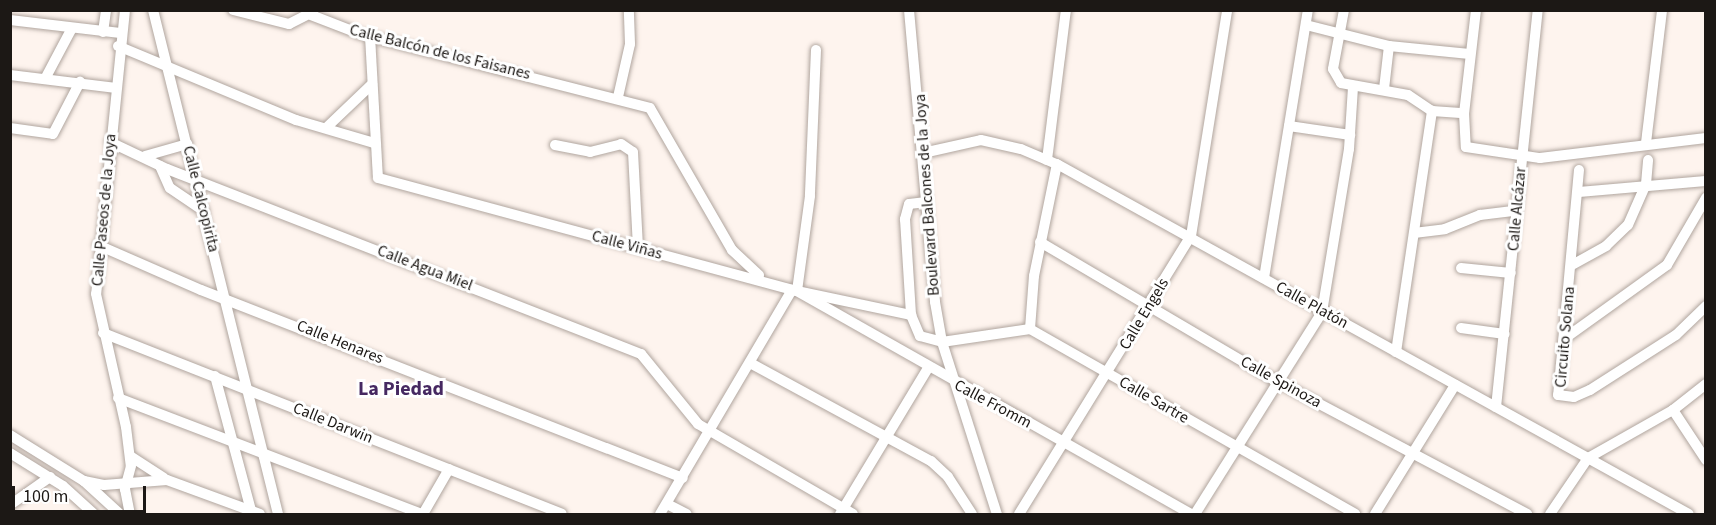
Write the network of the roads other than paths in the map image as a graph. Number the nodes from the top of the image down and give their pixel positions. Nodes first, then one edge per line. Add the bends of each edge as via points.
1 (106, 10) edge
2 (125, 10) edge
3 (153, 10) edge
4 (233, 10) edge
5 (628, 10) edge
6 (909, 10) edge
7 (1066, 10) edge
8 (1227, 10) edge
9 (1308, 10) edge
10 (1344, 10) edge
11 (1476, 10) edge
12 (1538, 10) edge
13 (1662, 10) edge
14 (312, 13) edge
15 (10, 20) edge
16 (1306, 25) junction
17 (72, 28) junction
18 (103, 32) junction
19 (120, 33) junction
20 (1341, 33) junction
21 (370, 36) junction
22 (118, 46) junction
23 (1389, 46) junction
24 (816, 50) dead end
25 (1470, 54) junction
26 (168, 65) junction
27 (10, 75) edge
28 (46, 77) junction
29 (80, 82) junction
30 (372, 84) junction
31 (1353, 87) junction
32 (116, 88) junction
33 (1384, 89) junction
34 (618, 98) junction
35 (1432, 111) junction
36 (1464, 113) junction
37 (1289, 126) junction
38 (10, 128) edge
39 (326, 128) junction
40 (1350, 135) junction
41 (1706, 138) edge
42 (110, 142) junction
43 (374, 143) junction
44 (1646, 143) junction
45 (187, 144) junction
46 (555, 146) dead end
47 (923, 153) junction
48 (1522, 154) junction
49 (145, 156) junction
50 (1648, 160) dead end
51 (1052, 162) junction
52 (160, 166) junction
53 (1579, 170) dead end
54 (195, 178) junction
55 (1706, 181) edge
56 (1647, 184) junction
57 (1579, 192) junction
58 (1706, 198) edge
59 (926, 202) junction
60 (204, 211) junction
61 (1515, 211) junction
62 (1414, 233) junction
63 (1191, 236) junction
64 (1040, 242) junction
65 (98, 244) junction
66 (638, 248) junction
67 (1572, 265) junction
68 (1461, 268) dead end
69 (1511, 273) junction
70 (1264, 279) junction
71 (769, 282) junction
72 (795, 290) junction
73 (226, 297) junction
74 (1150, 304) junction
75 (1706, 306) edge
76 (1322, 312) junction
77 (911, 315) junction
78 (1701, 321) edge
79 (1461, 328) dead end
80 (1030, 329) junction
81 (103, 333) junction
82 (1505, 334) junction
83 (1564, 339) junction
84 (942, 342) junction
85 (1396, 352) junction
86 (752, 364) junction
87 (927, 368) junction
88 (1108, 374) junction
89 (214, 376) junction
90 (1278, 382) junction
91 (955, 383) junction
92 (1706, 384) edge
93 (1455, 385) junction
94 (245, 388) junction
95 (118, 398) junction
96 (1496, 407) junction
97 (1673, 410) junction
98 (711, 434) junction
99 (10, 435) edge
100 (229, 437) junction
101 (886, 438) junction
102 (1065, 442) junction
103 (1237, 448) junction
104 (262, 450) junction
105 (1413, 452) junction
106 (10, 453) edge
107 (130, 456) junction
108 (1588, 458) junction
109 (1706, 460) edge
110 (449, 469) junction
111 (50, 477) junction
112 (683, 478) junction
113 (84, 480) junction
114 (167, 480) junction
115 (126, 482) junction
116 (667, 504) junction
117 (10, 505) edge
118 (254, 513) edge
119 (845, 513) edge
120 (94, 514) edge
121 (120, 514) edge
122 (130, 514) edge
123 (278, 514) edge
124 (422, 514) edge
125 (561, 514) edge
126 (660, 514) edge
127 (687, 514) edge
128 (972, 514) edge
129 (997, 514) edge
130 (1019, 514) edge
131 (1193, 514) edge
132 (1355, 514) edge
133 (1375, 514) edge
134 (1527, 514) edge
135 (1550, 514) edge
136 (1689, 514) edge

1 - 18 street
2 - 19 street, Calle Paseos de la Joya
3 - 26 street, Calle Calcopirita
4 - 14 street, Calle Balcón de los Faisanes via 283,24
5 - 34 street via 630,44
6 - 47 street, Boulevard Balcones de la Joya
7 - 51 street
8 - 63 street
9 - 16 street
10 - 20 street
11 - 25 street
12 - 48 street, Calle Alcázar
13 - 44 street
14 - 21 street, Calle Balcón de los Faisanes
15 - 17 street
16 - 20 street
16 - 37 street
17 - 18 street
17 - 28 street
18 - 19 street
19 - 22 street, Calle Paseos de la Joya
20 - 23 street
20 - 31 street via 1333,69 1341,83
21 - 30 street, Calle Viñas
21 - 34 street, Calle Balcón de los Faisanes
22 - 26 street
22 - 32 street, Calle Paseos de la Joya
23 - 25 street
23 - 33 street
24 - 72 street via 810,196
25 - 36 street
26 - 39 street
26 - 45 street, Calle Calcopirita
27 - 28 street
28 - 29 street
29 - 32 street
29 - 38 street via 53,134
30 - 39 street
30 - 43 street, Calle Viñas
31 - 33 street
31 - 40 street
32 - 42 street, Calle Paseos de la Joya
33 - 35 street via 1408,95
34 - 71 street, Calle Balcón de los Faisanes via 650,108 738,260
35 - 36 street
35 - 62 street
36 - 48 street via 1464,144 1476,150
37 - 40 street
37 - 70 street
39 - 43 street
40 - 76 street
41 - 44 street
42 - 49 street, Calle Agua Miel
42 - 65 street, Calle Paseos de la Joya
43 - 66 street, Calle Viñas via 375,173 380,179
44 - 48 street via 1555,157
45 - 49 street
45 - 54 street, Calle Calcopirita
46 - 66 street via 590,152 621,144 633,152
47 - 51 street, Calle Platón via 981,140
47 - 59 street, Boulevard Balcones de la Joya
48 - 61 street, Calle Alcázar
49 - 52 street, Calle Agua Miel
50 - 56 street
51 - 63 street, Calle Platón
51 - 64 street
52 - 54 street, Calle Agua Miel
52 - 60 street via 170,188
53 - 57 street, Circuito Solana
54 - 60 street, Calle Calcopirita
54 - 98 street, Calle Agua Miel via 632,350 649,361 698,424
55 - 56 street
56 - 57 street
56 - 67 street via 1638,208 1618,236
57 - 67 street, Circuito Solana
58 - 83 street via 1659,273
59 - 77 street via 909,204 906,212
59 - 84 street, Boulevard Balcones de la Joya
60 - 73 street, Calle Calcopirita
61 - 62 street via 1480,214 1445,229
61 - 69 street, Calle Alcázar
62 - 85 street
63 - 70 street, Calle Platón
63 - 74 street, Calle Engels
64 - 74 street, Calle Spinoza
64 - 80 street
65 - 73 street, Calle Henares
65 - 81 street, Calle Paseos de la Joya via 96,294
66 - 71 street, Calle Viñas
67 - 83 street, Circuito Solana
68 - 69 street
69 - 82 street, Calle Alcázar
70 - 76 street, Calle Platón
71 - 72 street, Calle Viñas
72 - 77 street, Calle Viñas
72 - 86 street
72 - 87 street, Calle Fromm
73 - 94 street, Calle Calcopirita
73 - 112 street, Calle Henares
74 - 88 street, Calle Engels
74 - 90 street, Calle Spinoza
75 - 78 street, Circuito Solana
76 - 85 street, Calle Platón
76 - 90 street
77 - 84 street via 920,336
78 - 83 street, Circuito Solana via 1574,397 1562,397 1557,391
79 - 82 street
80 - 84 street
80 - 88 street, Calle Sartre
81 - 89 street, Calle Darwin
81 - 95 street, Calle Paseos de la Joya
82 - 96 street, Calle Alcázar
84 - 91 street, Boulevard Balcones de la Joya
85 - 93 street, Calle Platón
86 - 98 street
86 - 101 street
87 - 91 street, Calle Fromm
87 - 101 street
88 - 102 street, Calle Engels
88 - 103 street, Calle Sartre
89 - 94 street, Calle Darwin
89 - 100 street
90 - 103 street
90 - 105 street, Calle Spinoza
91 - 102 street, Calle Fromm
91 - 129 street, Boulevard Balcones de la Joya
92 - 97 street
93 - 96 street, Calle Platón
93 - 105 street
94 - 104 street, Calle Calcopirita
94 - 110 street, Calle Darwin
95 - 100 street
95 - 107 street, Calle Paseos de la Joya
96 - 108 street, Calle Platón
97 - 108 street
97 - 109 street
98 - 112 street
98 - 119 street, Calle Agua Miel
99 - 113 street
100 - 104 street
100 - 118 street
101 - 119 street
101 - 128 street via 939,469
102 - 130 street, Calle Engels
102 - 131 street, Calle Fromm
103 - 131 street
103 - 132 street, Calle Sartre
104 - 123 street, Calle Calcopirita
104 - 124 street
105 - 133 street
105 - 134 street, Calle Spinoza
106 - 111 street
107 - 114 street
107 - 115 street, Calle Paseos de la Joya
108 - 135 street
108 - 136 street, Calle Platón
110 - 124 street
110 - 125 street, Calle Darwin
111 - 117 street
111 - 120 street
112 - 116 street
113 - 115 street
113 - 121 street
114 - 115 street
114 - 118 street
115 - 122 street, Calle Paseos de la Joya
116 - 126 street
116 - 127 street

